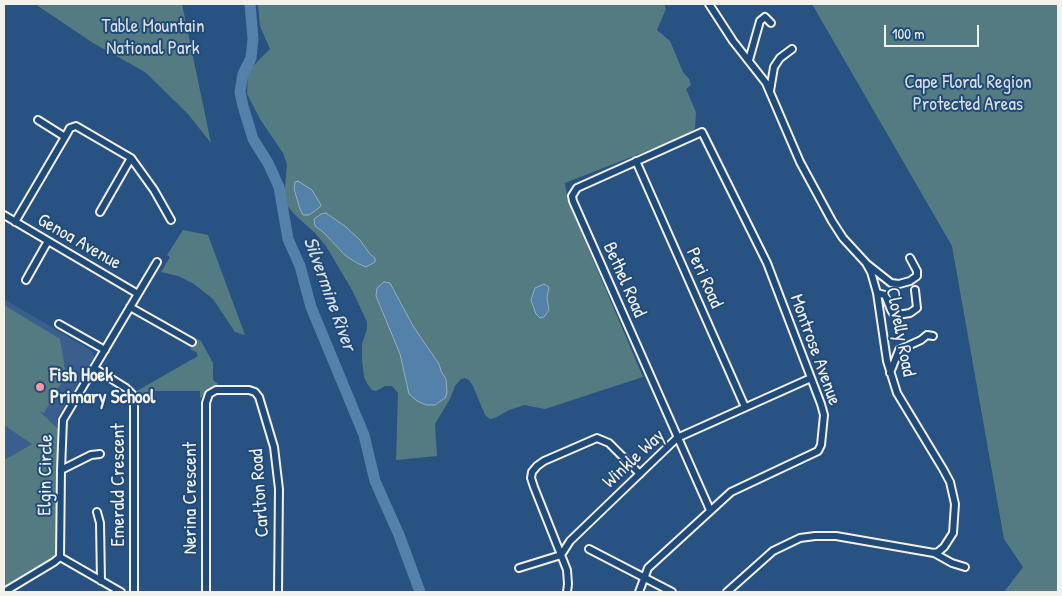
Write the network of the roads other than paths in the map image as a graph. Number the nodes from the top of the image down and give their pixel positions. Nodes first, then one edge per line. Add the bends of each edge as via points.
1 (709, 4) edge
2 (771, 23) dead end
3 (792, 49) dead end
4 (749, 60) junction
5 (770, 91) junction
6 (38, 120) dead end
7 (702, 132) joint
8 (65, 137) junction
9 (131, 158) junction
10 (636, 161) junction
11 (100, 212) dead end
12 (4, 215) edge
13 (171, 220) dead end
14 (15, 222) junction
15 (48, 241) junction
16 (910, 258) dead end
17 (157, 262) dead end
18 (866, 263) junction
19 (26, 280) dead end
20 (915, 290) dead end
21 (877, 293) junction
22 (138, 294) junction
23 (130, 307) junction
24 (60, 324) dead end
25 (933, 336) dead end
26 (192, 342) dead end
27 (104, 350) junction
28 (94, 368) junction
29 (890, 373) junction
30 (811, 378) junction
31 (206, 403) joint
32 (745, 407) junction
33 (677, 438) junction
34 (100, 454) dead end
35 (61, 470) junction
36 (640, 474) junction
37 (710, 510) junction
38 (97, 512) dead end
39 (589, 549) dead end
40 (934, 553) junction
41 (561, 555) junction
42 (60, 557) junction
43 (965, 567) dead end
44 (520, 568) dead end
45 (644, 577) junction
46 (101, 581) junction
47 (4, 592) edge
48 (121, 592) edge
49 (134, 592) edge
50 (206, 592) edge
51 (278, 592) edge
52 (567, 592) edge
53 (639, 592) edge
54 (672, 592) edge
55 (727, 592) edge

1 - 4 street, Clovelly Road
2 - 4 street via 765,17 760,21
3 - 5 street via 774,67
4 - 5 street, Clovelly Road
5 - 18 street, Clovelly Road via 800,162 832,221
6 - 8 street
7 - 10 street, Bethel Road
7 - 30 street, Montrose Avenue via 767,263
8 - 9 street via 70,128 76,126
8 - 14 street
9 - 11 street
9 - 13 street
10 - 32 street, Peri Road
10 - 33 street, Bethel Road via 577,188 572,196
12 - 14 street, Genoa Avenue
14 - 15 street, Genoa Avenue
15 - 19 street
15 - 22 street, Genoa Avenue
16 - 18 street via 917,276 899,284 891,283
17 - 22 street, Elgin Circle
18 - 21 street, Clovelly Road
20 - 21 street via 917,308 901,315 893,313 886,296
21 - 29 street, Clovelly Road
22 - 23 street, Elgin Circle
23 - 26 street
23 - 27 street, Elgin Circle
24 - 27 street
25 - 29 street via 926,335 899,350
27 - 28 street, Elgin Circle
28 - 35 street, Elgin Circle via 63,420
28 - 49 street, Emerald Crescent via 126,388 134,401
29 - 40 street, Clovelly Road via 902,403 937,456 953,492 953,533 942,550
30 - 32 street, Winkle Way
30 - 37 street, Montrose Avenue via 824,415 820,448 735,489
31 - 50 street, Nerina Crescent
31 - 51 street, Carlton Road via 209,394 216,390 249,390 259,397 274,447 279,489
32 - 33 street, Winkle Way
33 - 36 street, Winkle Way
33 - 37 street, Bethel Road
34 - 35 street
35 - 42 street, Elgin Circle
36 - 41 street, Winkle Way via 570,541
36 - 41 street via 609,443 597,438 534,468 531,481
37 - 45 street, Montrose Avenue via 648,568
38 - 46 street
39 - 45 street
40 - 43 street
40 - 55 street via 836,536 800,538 773,550
41 - 44 street
41 - 52 street via 568,576
42 - 46 street
42 - 47 street
45 - 53 street, Montrose Avenue
45 - 54 street
46 - 48 street

